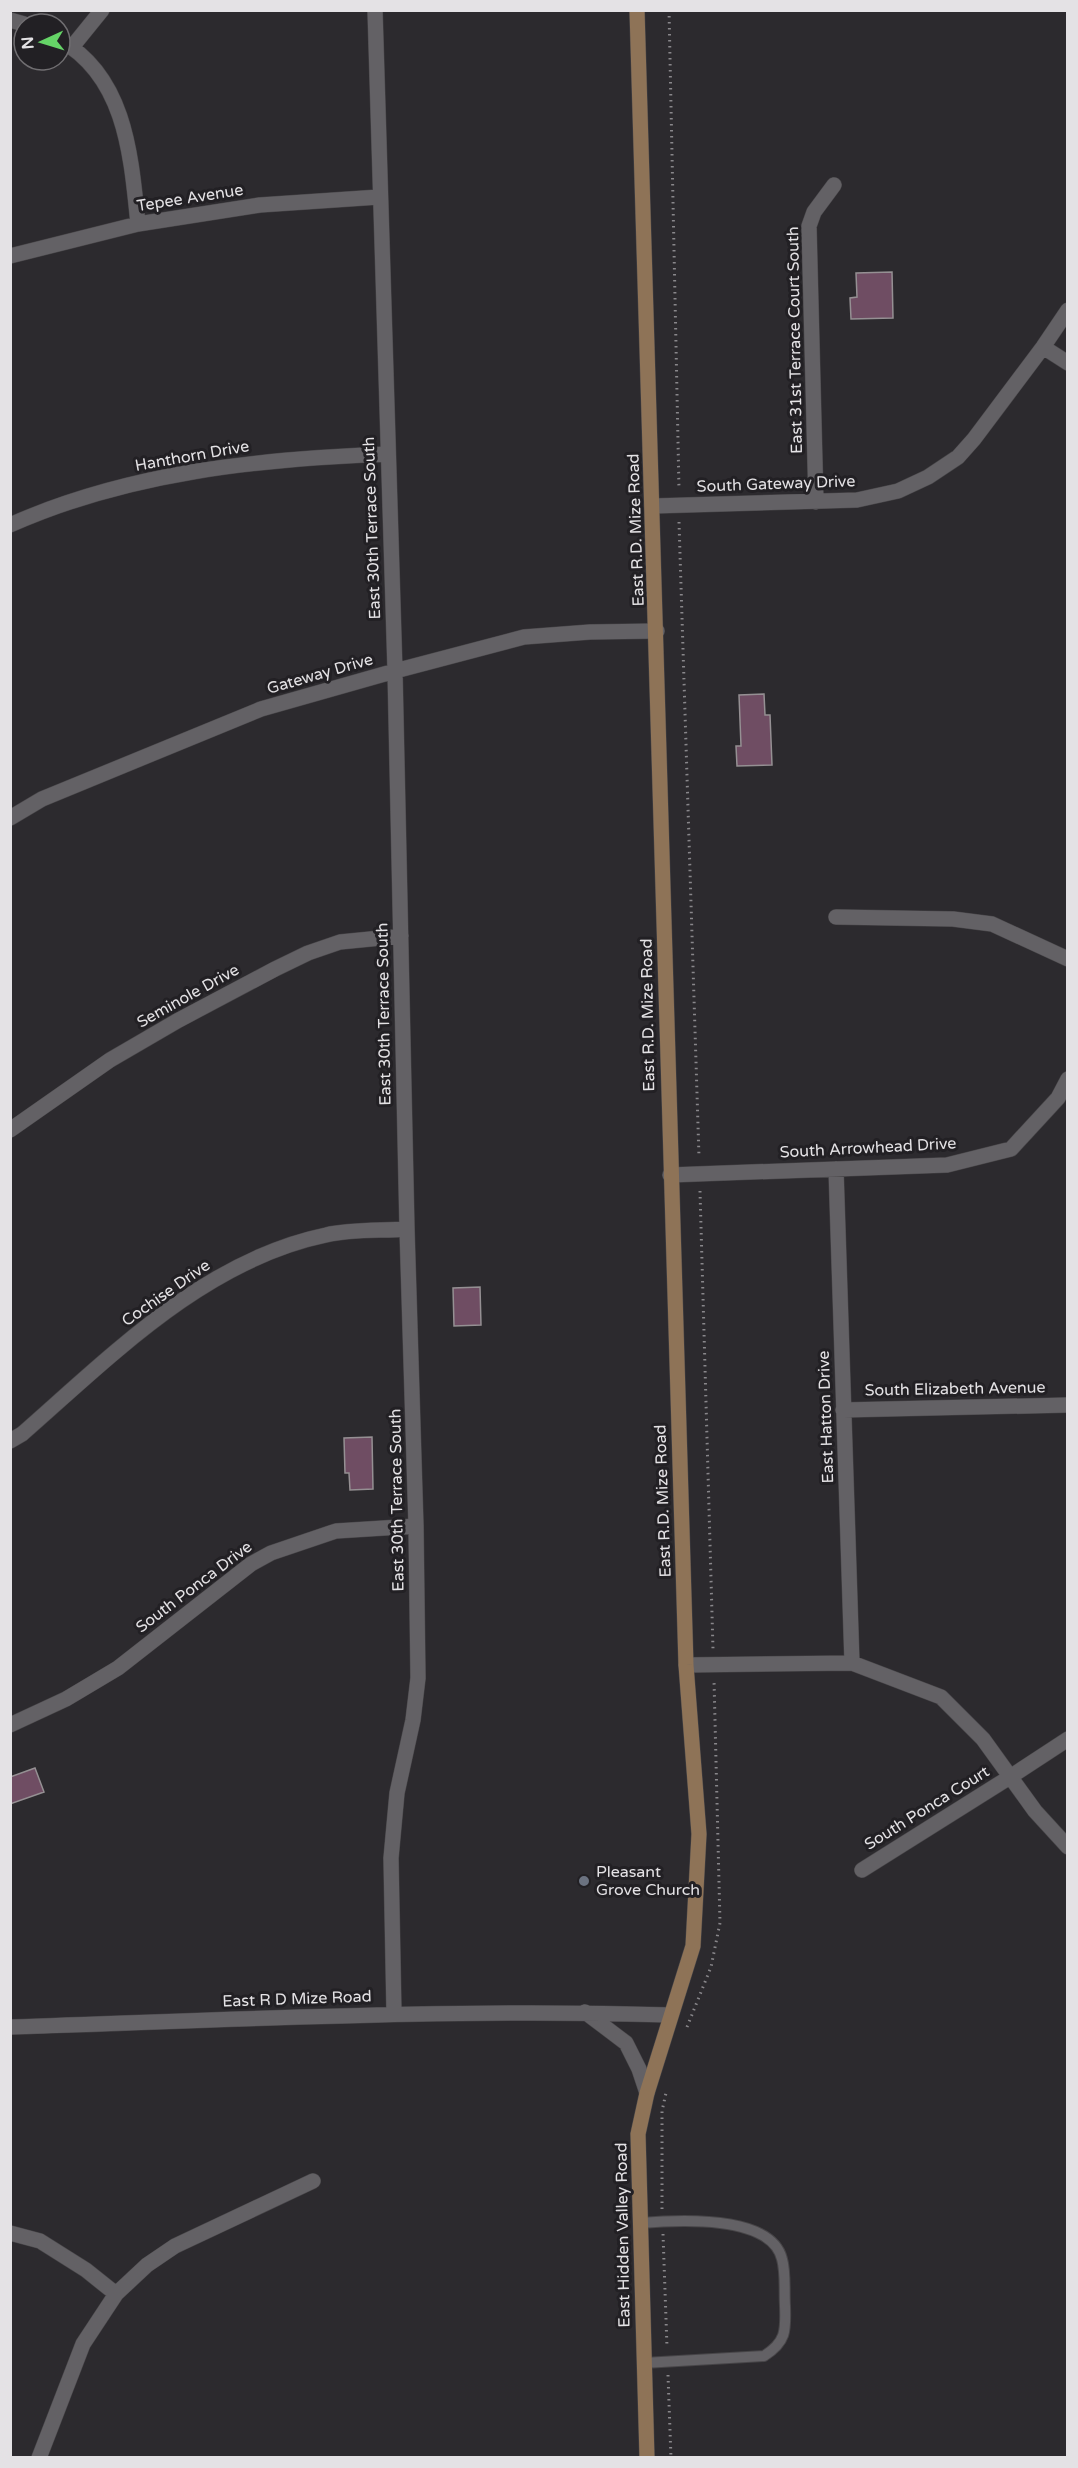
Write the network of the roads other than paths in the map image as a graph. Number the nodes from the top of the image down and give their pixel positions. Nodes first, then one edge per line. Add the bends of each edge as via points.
1 (102, 10) edge
2 (375, 10) edge
3 (638, 10) edge
4 (72, 38) edge
5 (72, 49) edge
6 (834, 185) dead end
7 (380, 197) junction
8 (138, 224) junction
9 (10, 256) edge
10 (1068, 310) edge
11 (1043, 347) junction
12 (1068, 363) edge
13 (387, 454) junction
14 (816, 502) junction
15 (653, 506) junction
16 (10, 525) edge
17 (657, 631) junction
18 (395, 670) junction
19 (10, 818) edge
20 (836, 917) dead end
21 (400, 936) junction
22 (1068, 959) edge
23 (1068, 1079) edge
24 (1063, 1101) edge
25 (10, 1130) edge
26 (836, 1169) junction
27 (670, 1175) junction
28 (407, 1229) junction
29 (1068, 1405) edge
30 (843, 1410) junction
31 (10, 1442) edge
32 (416, 1526) junction
33 (852, 1663) junction
34 (686, 1665) junction
35 (10, 1725) edge
36 (1068, 1738) edge
37 (1011, 1777) junction
38 (1068, 1847) edge
39 (862, 1870) dead end
40 (585, 2012) junction
41 (394, 2014) junction
42 (671, 2015) junction
43 (10, 2027) edge
44 (647, 2093) junction
45 (313, 2181) dead end
46 (640, 2223) junction
47 (10, 2233) edge
48 (116, 2294) junction
49 (644, 2363) junction
50 (39, 2457) edge
51 (646, 2457) edge

1 - 4 street
2 - 7 street, East 30th Terrace South
3 - 15 main road, East R.D. Mize Road
5 - 8 street via 101,75 114,98 132,163
6 - 14 street, East 31st Terrace Court South via 814,212 809,226
7 - 8 street, Tepee Avenue via 260,205
7 - 13 street, East 30th Terrace South
8 - 9 street, Tepee Avenue
10 - 11 street, South Gateway Drive
11 - 12 street
11 - 14 street, South Gateway Drive via 958,457 898,491 857,500
13 - 16 street, Hanthorn Drive via 293,458 199,470 93,494
13 - 18 street, East 30th Terrace South
14 - 15 street, South Gateway Drive
15 - 17 main road, East R.D. Mize Road
17 - 18 street, Gateway Drive via 524,637
17 - 27 main road, East R.D. Mize Road
18 - 19 street, Gateway Drive via 261,709 42,799
18 - 21 street, East 30th Terrace South
20 - 22 street via 953,919 992,924
21 - 25 street, Seminole Drive via 340,942 275,969 110,1060
21 - 28 street, East 30th Terrace South
23 - 24 street, South Arrowhead Drive
24 - 26 street, South Arrowhead Drive via 1011,1149 946,1165
26 - 27 street, South Arrowhead Drive
26 - 30 street, East Hatton Drive
27 - 34 main road, East R.D. Mize Road
28 - 31 street, Cochise Drive via 328,1234 252,1258 205,1284 127,1343
28 - 32 street, East 30th Terrace South
29 - 30 street, South Elizabeth Avenue
30 - 33 street, East Hatton Drive
32 - 35 street, South Ponca Drive via 336,1531 271,1553 251,1564 118,1668 66,1699
32 - 41 street, East 30th Terrace South via 418,1678 397,1793 391,1857
33 - 34 street
33 - 37 street via 941,1697 983,1739
34 - 42 main road, East R.D. Mize Road via 699,1834 693,1946
36 - 37 street
37 - 38 street
37 - 39 street, South Ponca Court
40 - 41 street, East R D Mize Road
40 - 42 street, East R D Mize Road
40 - 44 street via 626,2043
41 - 43 street, East R D Mize Road
42 - 44 main road, East Hidden Valley Road
44 - 46 main road, East Hidden Valley Road via 639,2134
45 - 48 street via 175,2246
46 - 49 main road, East Hidden Valley Road
46 - 49 lane via 728,2224 755,2230 775,2244 782,2259 786,2329 777,2348 764,2356
47 - 48 street via 40,2241
48 - 50 street via 83,2343
49 - 51 main road, East Hidden Valley Road

